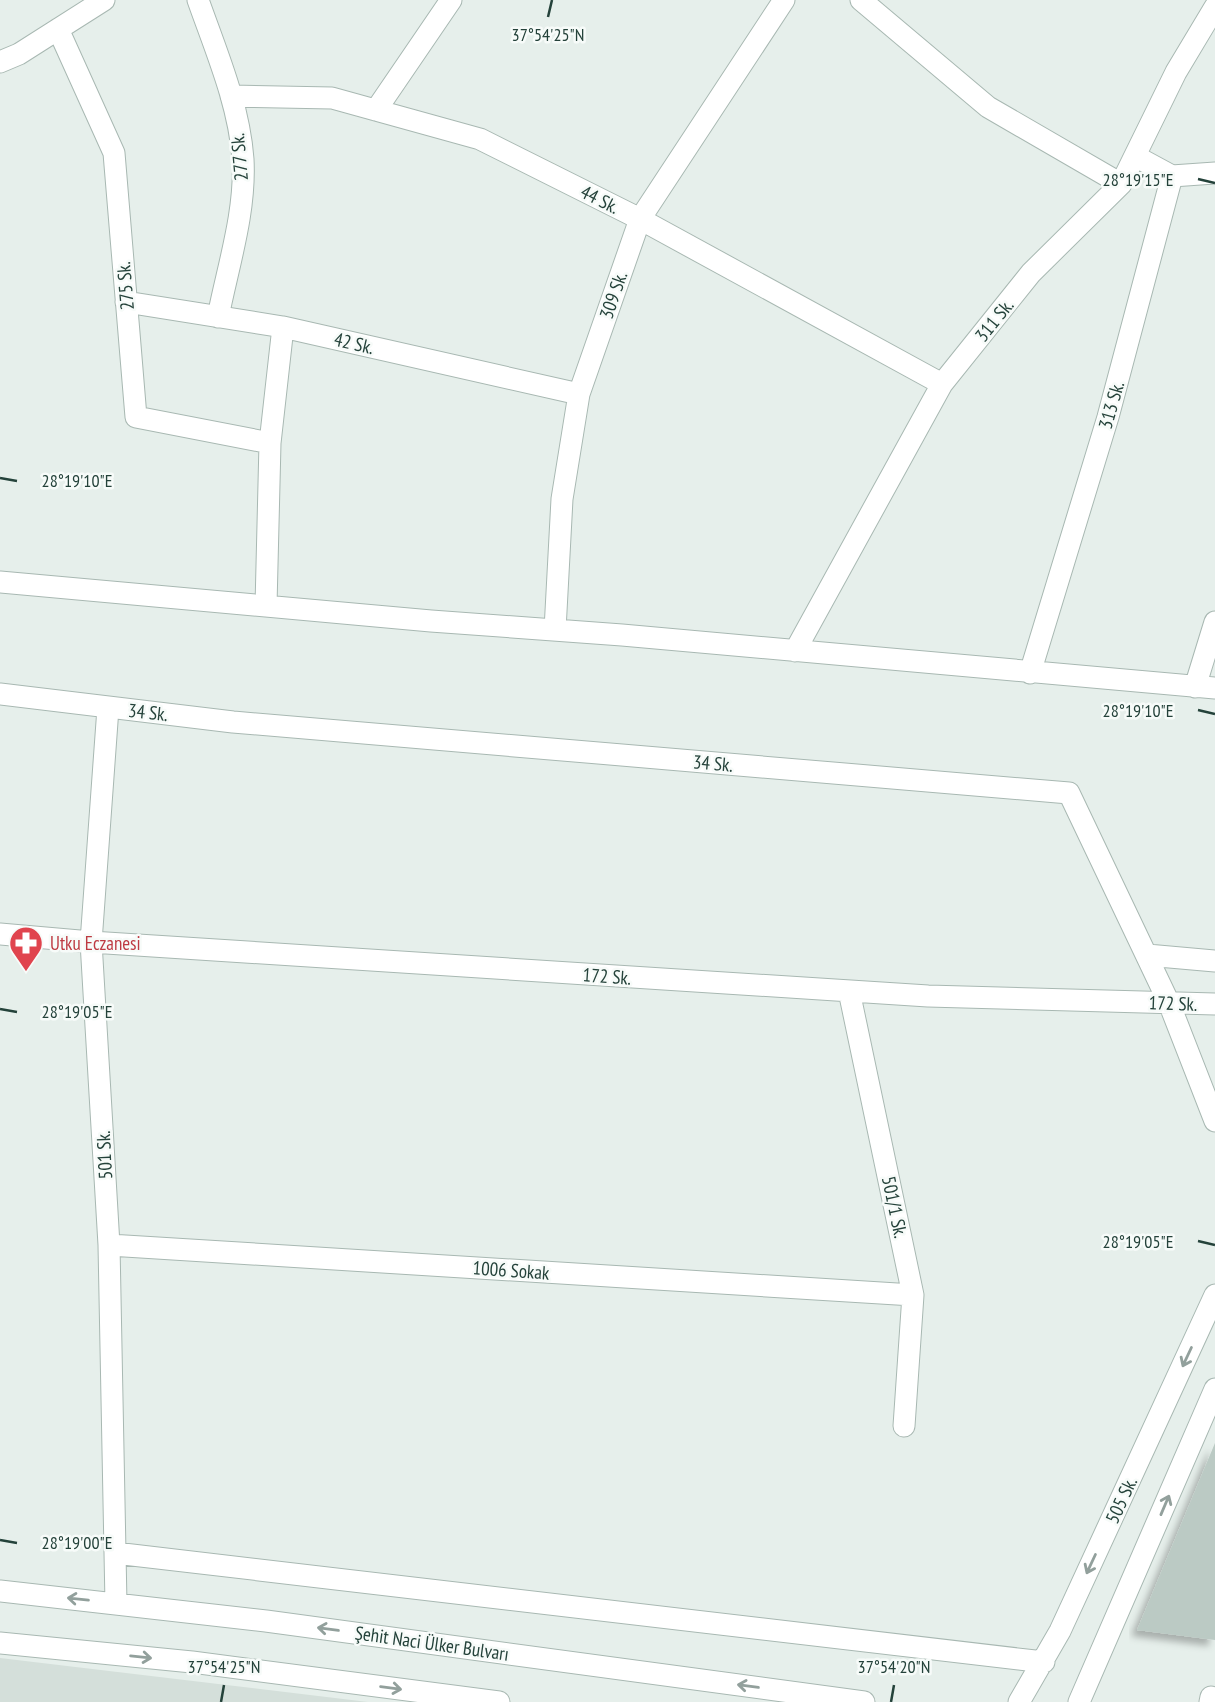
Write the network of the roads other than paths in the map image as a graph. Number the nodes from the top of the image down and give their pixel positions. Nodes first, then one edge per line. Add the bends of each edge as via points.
1 (104, 0) edge
2 (198, 0) edge
3 (451, 0) edge
4 (785, 0) edge
5 (861, 0) edge
6 (1215, 7) edge
7 (58, 29) junction
8 (0, 62) edge
9 (231, 96) junction
10 (376, 110) junction
11 (1135, 156) junction
12 (1215, 173) edge
13 (1172, 177) junction
14 (1121, 184) junction
15 (640, 219) junction
16 (126, 302) junction
17 (218, 317) junction
18 (283, 327) junction
19 (942, 384) junction
20 (579, 394) junction
21 (270, 443) junction
22 (0, 582) edge
23 (266, 606) junction
24 (1215, 622) edge
25 (555, 630) junction
26 (795, 651) junction
27 (1030, 673) junction
28 (1205, 688) edge
29 (0, 694) edge
30 (108, 708) junction
31 (0, 934) edge
32 (91, 942) junction
33 (1147, 955) junction
34 (1215, 961) edge
35 (849, 991) junction
36 (1170, 1003) junction
37 (1215, 1004) edge
38 (1215, 1121) edge
39 (109, 1245) junction
40 (913, 1295) junction
41 (1215, 1295) edge
42 (1215, 1390) edge
43 (904, 1426) dead end
44 (115, 1553) junction
45 (0, 1591) edge
46 (116, 1604) junction
47 (0, 1643) edge
48 (1044, 1662) junction
49 (440, 1698) edge
50 (499, 1702) edge
51 (864, 1702) edge
52 (1019, 1702) edge
53 (1079, 1702) edge

1 - 7 street
2 - 9 street, 277 Sk.
3 - 10 street
4 - 15 street, 309 Sk.
5 - 14 street via 988,107
6 - 11 street, 311 Sk. via 1176,72
7 - 8 street
7 - 16 street, 275 Sk. via 114,153
9 - 10 street, 44 Sk. via 332,98
9 - 17 street, 277 Sk. via 243,159 241,208
10 - 15 street, 44 Sk. via 480,139
11 - 13 street
11 - 14 street, 311 Sk.
12 - 13 street
13 - 27 street, 313 Sk. via 1108,417
14 - 19 street, 311 Sk. via 1031,273
15 - 19 street, 44 Sk.
15 - 20 street, 309 Sk.
16 - 17 street, 42 Sk.
16 - 21 street, 275 Sk. via 136,418
17 - 18 street, 42 Sk.
18 - 20 street, 42 Sk.
18 - 21 street
19 - 26 street, 311 Sk.
20 - 25 street, 309 Sk. via 562,499
21 - 23 street
22 - 23 street
23 - 25 street
24 - 28 street
25 - 26 street
26 - 27 street
27 - 28 street
29 - 30 street, 34 Sk.
30 - 32 street, 501 Sk.
30 - 33 street, 34 Sk. via 1069,793
31 - 32 street, 172 Sk.
32 - 35 street, 172 Sk.
32 - 39 street, 501 Sk.
33 - 34 street
33 - 36 street, 34 Sk.
35 - 36 street, 172 Sk.
35 - 40 street, 501/1 Sk.
36 - 37 street, 172 Sk.
36 - 38 street, 34 Sk.
39 - 40 street, 1006 Sokak
39 - 44 street, 501 Sk.
40 - 43 street, 501/1 Sk.
41 -> 48 street, 505 Sk.
53 -> 42 street
44 - 46 street, 501 Sk.
44 - 48 street
46 -> 45 street, Şehit Naci Ülker Bulvarı
51 -> 46 street, Şehit Naci Ülker Bulvarı
47 -> 49 street via 192,1662
48 - 52 street, 505 Sk.
49 - 50 street

